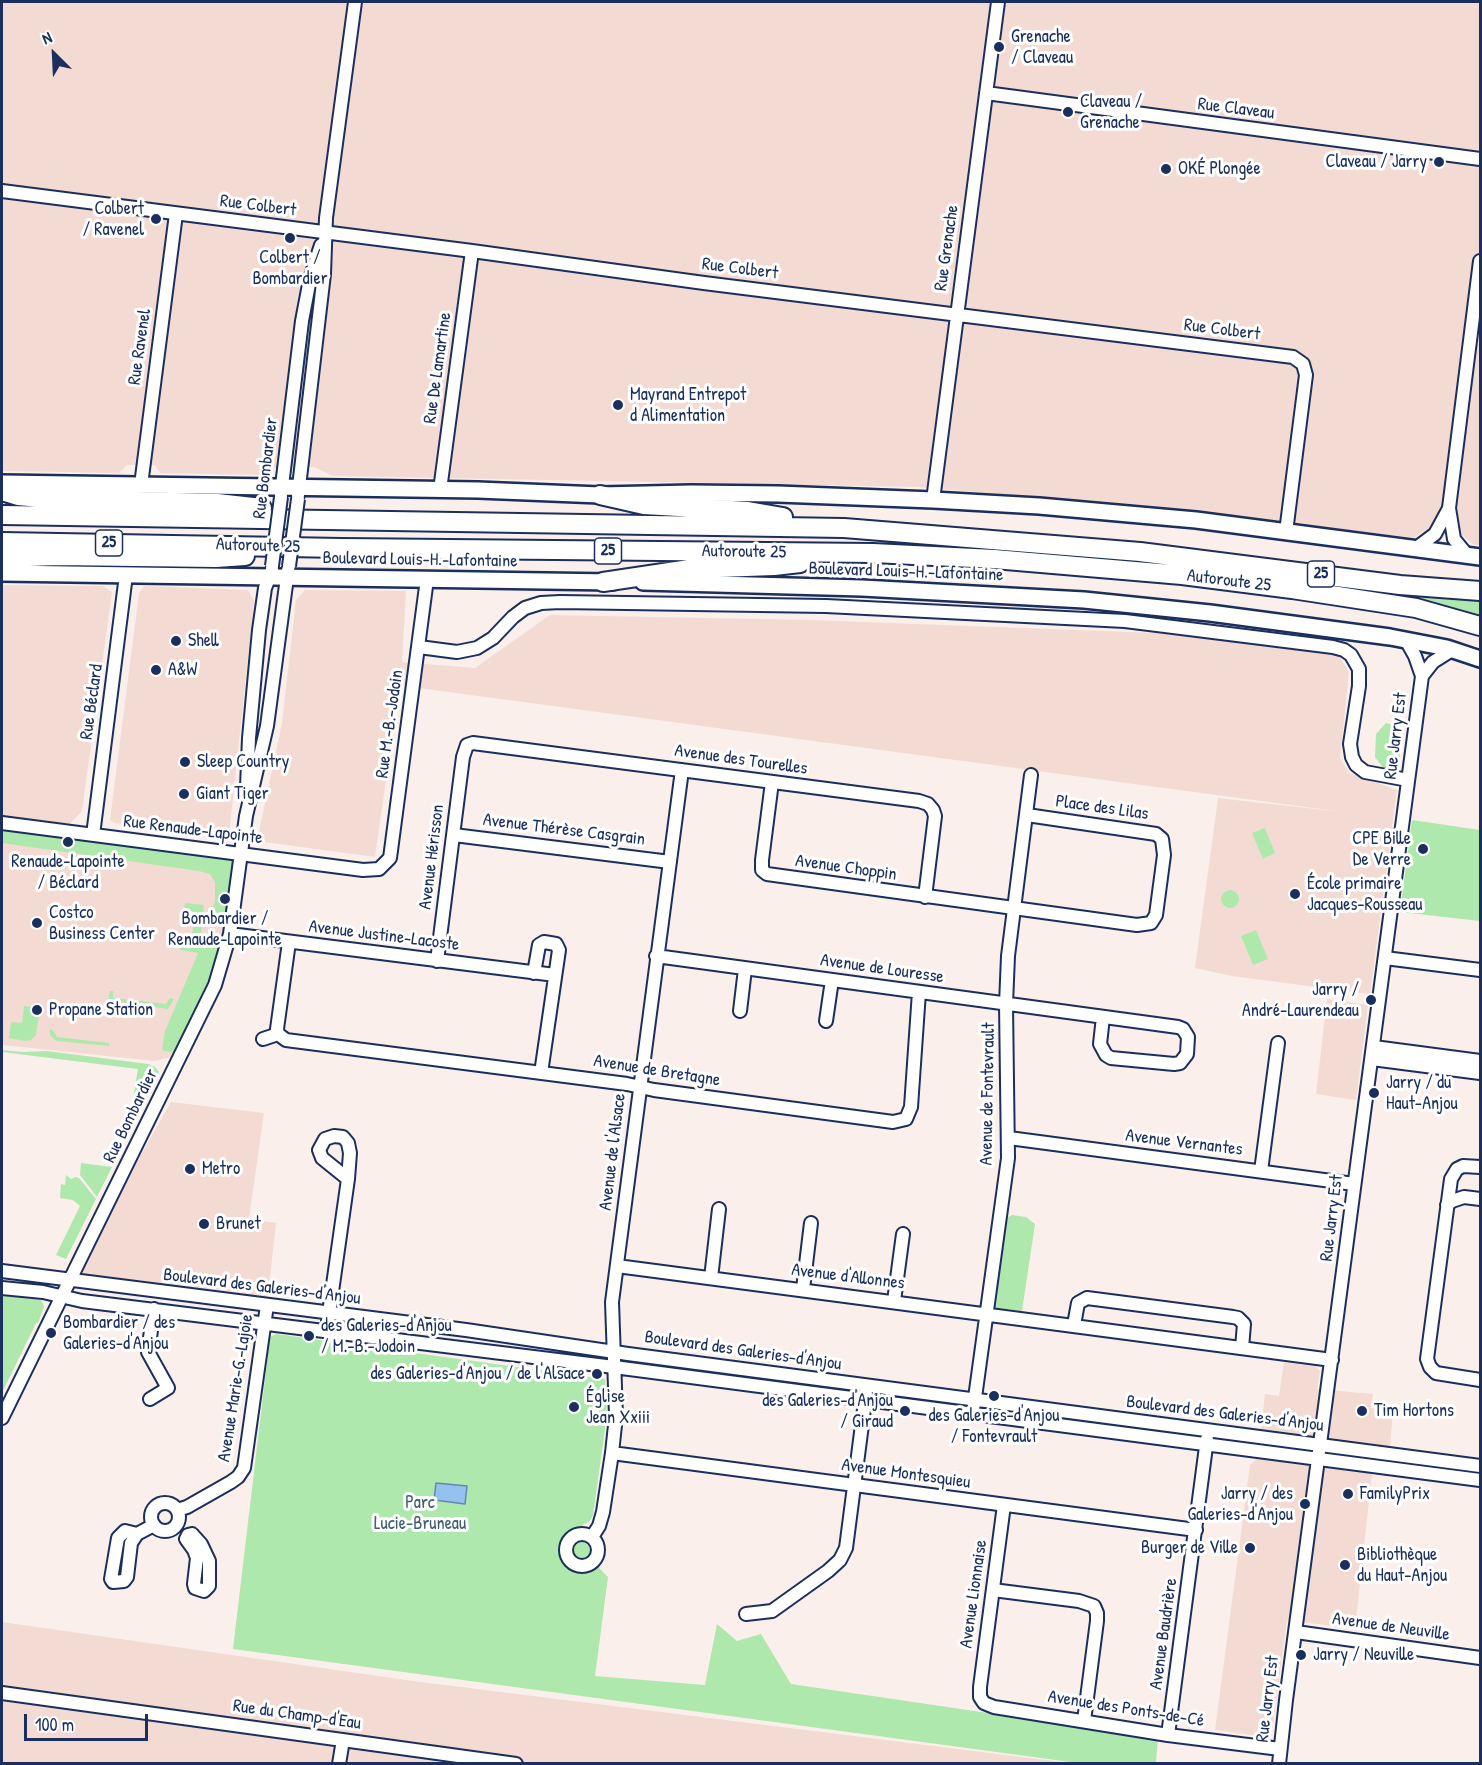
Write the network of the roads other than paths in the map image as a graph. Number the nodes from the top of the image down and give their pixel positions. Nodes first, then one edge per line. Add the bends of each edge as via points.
1 (355, 2) edge
2 (998, 2) edge
3 (986, 93) junction
4 (1480, 159) edge
5 (2, 191) edge
6 (176, 214) junction
7 (325, 233) junction
8 (472, 251) junction
9 (1480, 261) edge
10 (1478, 305) edge
11 (956, 314) junction
12 (2, 483) edge
13 (141, 485) junction
14 (440, 490) junction
15 (2, 491) edge
16 (282, 492) junction
17 (299, 493) junction
18 (600, 495) junction
19 (933, 500) junction
20 (1449, 508) junction
21 (2, 515) edge
22 (392, 520) junction
23 (844, 528) junction
24 (1286, 532) junction
25 (2, 542) edge
26 (342, 548) junction
27 (1415, 549) junction
28 (873, 553) junction
29 (1474, 557) edge
30 (2, 558) edge
31 (271, 572) junction
32 (288, 572) junction
33 (2, 573) edge
34 (126, 575) junction
35 (427, 579) junction
36 (603, 582) junction
37 (1480, 583) edge
38 (1400, 585) junction
39 (1480, 591) edge
40 (1480, 626) edge
41 (1406, 640) junction
42 (419, 647) junction
43 (1452, 650) junction
44 (1480, 659) edge
45 (1422, 676) junction
46 (463, 757) joint
47 (682, 770) junction
48 (1031, 775) dead end
49 (1408, 780) junction
50 (772, 782) junction
51 (1027, 815) junction
52 (246, 816) junction
53 (2, 823) edge
54 (93, 835) junction
55 (454, 835) junction
56 (240, 855) junction
57 (670, 862) junction
58 (379, 869) joint
59 (925, 897) junction
60 (1014, 909) junction
61 (230, 934) junction
62 (289, 942) junction
63 (656, 956) junction
64 (1385, 958) junction
65 (437, 961) junction
66 (745, 969) junction
67 (1480, 970) edge
68 (534, 973) junction
69 (555, 975) junction
70 (832, 980) junction
71 (919, 992) junction
72 (1006, 1004) junction
73 (740, 1011) dead end
74 (1102, 1017) junction
75 (826, 1021) dead end
76 (278, 1034) junction
77 (263, 1039) dead end
78 (1278, 1043) dead end
79 (1373, 1053) junction
80 (1480, 1061) edge
81 (541, 1073) junction
82 (1480, 1073) edge
83 (639, 1087) junction
84 (1009, 1138) junction
85 (1480, 1167) edge
86 (1261, 1172) junction
87 (348, 1179) dead end
88 (1354, 1184) junction
89 (1480, 1198) edge
90 (1447, 1205) junction
91 (719, 1209) dead end
92 (811, 1223) dead end
93 (903, 1234) dead end
94 (617, 1266) junction
95 (2, 1271) edge
96 (711, 1278) junction
97 (70, 1281) junction
98 (2, 1288) edge
99 (802, 1289) junction
100 (62, 1296) junction
101 (894, 1301) junction
102 (267, 1305) junction
103 (154, 1310) junction
104 (329, 1313) junction
105 (986, 1313) junction
106 (264, 1323) junction
107 (1074, 1325) junction
108 (466, 1330) junction
109 (326, 1332) junction
110 (1242, 1348) junction
111 (464, 1350) junction
112 (612, 1351) junction
113 (1332, 1360) junction
114 (614, 1367) junction
115 (1480, 1380) edge
116 (867, 1386) junction
117 (150, 1399) dead end
118 (975, 1399) junction
119 (865, 1400) junction
120 (973, 1414) junction
121 (2, 1418) edge
122 (1208, 1431) junction
123 (1206, 1445) junction
124 (1320, 1445) junction
125 (612, 1453) junction
126 (1318, 1459) junction
127 (1480, 1466) edge
128 (1480, 1480) edge
129 (854, 1485) junction
130 (1004, 1505) junction
131 (177, 1510) junction
132 (154, 1525) junction
133 (176, 1526) junction
134 (1196, 1530) junction
135 (137, 1534) dead end
136 (188, 1535) dead end
137 (592, 1537) dead end
138 (993, 1590) junction
139 (746, 1614) dead end
140 (1296, 1632) junction
141 (1480, 1658) edge
142 (980, 1688) joint
143 (2, 1693) edge
144 (1084, 1721) junction
145 (1168, 1735) junction
146 (343, 1740) junction
147 (1280, 1749) junction
148 (339, 1764) edge
149 (516, 1764) edge
150 (1279, 1764) edge

1 - 7 street, Rue Bombardier
2 - 3 street, Rue Grenache
3 - 4 street, Rue Claveau
3 - 11 street, Rue Grenache
5 - 6 street, Rue Colbert
6 - 7 street, Rue Colbert
6 - 13 street, Rue Ravenel
7 - 8 street, Rue Colbert
7 - 16 street, Rue Bombardier via 302,321
7 - 17 street, Rue Bombardier via 324,274
8 - 11 street, Rue Colbert
8 - 14 street, Rue De Lamartine
9 - 10 street
10 - 20 street
11 - 19 street, Rue Grenache
11 - 24 street, Rue Colbert via 1299,360 1306,375
12 - 13 main road
13 - 16 main road
14 - 17 main road
14 - 18 main road
15 - 22 highway via 54,499 217,503
16 - 17 main road
16 - 31 street, Rue Bombardier, bridge
17 - 32 street, Rue Bombardier, bridge
18 - 19 main road via 690,493
18 - 23 highway via 644,505 748,511
19 - 24 main road via 1123,513
20 - 27 street via 1435,534
20 - 29 street via 1454,539
21 - 22 highway, Autoroute 25 / 25
22 - 23 highway, Autoroute 25 / 25
23 - 38 highway, Autoroute 25 / 25 via 1140,552
24 - 27 main road
25 - 26 highway, Autoroute 25 / 25
26 - 28 highway, Autoroute 25 / 25
26 - 30 highway via 216,558
27 - 29 main road
28 - 36 highway via 774,566 690,569
28 - 40 highway, Autoroute 25 / 25 via 1019,561 1237,582 1396,605
31 - 32 main road, Boulevard Louis-H.-Lafontaine
31 - 34 main road, Boulevard Louis-H.-Lafontaine
31 - 52 street, Rue Bombardier via 265,588 256,663
32 - 35 main road, Boulevard Louis-H.-Lafontaine
32 - 52 street, Rue Bombardier via 267,726
33 - 34 main road, Boulevard Louis-H.-Lafontaine
34 - 54 street, Rue Béclard
35 - 36 main road, Boulevard Louis-H.-Lafontaine
35 - 42 street, Rue M.-B.-Jodoin
36 - 41 main road, Boulevard Louis-H.-Lafontaine via 862,588 1084,600
37 - 38 highway
38 - 39 highway, Autoroute 25 / 25
41 - 43 main road, Boulevard Louis-H.-Lafontaine
41 - 45 street, Rue Jarry Est
42 - 49 street, Boulevard Louis-H.-Lafontaine via 457,652 477,648 525,608 560,602 826,606 1125,621 1334,647 1347,652 1358,664 1351,751 1357,767
42 - 58 street, Rue M.-B.-Jodoin via 390,858
43 - 44 main road, Boulevard Louis-H.-Lafontaine
43 - 45 street, Rue Jarry Est via 1433,662
45 - 49 street, Rue Jarry Est
46 - 47 street, Avenue des Tourelles via 467,746 480,744
46 - 55 street, Avenue Hérisson
47 - 50 street, Avenue des Tourelles
47 - 57 street, Avenue de l'Alsace
48 - 51 street, Avenue de Fontevrault
49 - 64 street, Rue Jarry Est
50 - 59 street, Avenue des Tourelles via 928,804 935,816
50 - 59 street, Avenue Choppin via 762,860 766,874
51 - 60 street, Avenue de Fontevrault
51 - 60 street, Place des Lilas via 1156,834 1164,847 1157,910 1154,919 1145,925
52 - 56 street, Rue Bombardier
53 - 54 street, Rue Renaude-Lapointe
54 - 56 street, Rue Renaude-Lapointe
55 - 57 street, Avenue Thérèse Casgrain
55 - 65 street, Avenue Hérisson
56 - 58 street, Rue Renaude-Lapointe
56 - 61 street, Rue Bombardier
57 - 63 street, Avenue de l'Alsace
59 - 60 street, Avenue Choppin
60 - 72 street, Avenue de Fontevrault
61 - 62 street, Avenue Justine-Lacoste
61 - 97 street, Rue Bombardier via 210,998
62 - 65 street, Avenue Justine-Lacoste
62 - 76 street
63 - 66 street, Avenue de Louresse
63 - 83 street, Avenue de l'Alsace
64 - 67 street
64 - 79 street, Rue Jarry Est
65 - 68 street, Avenue Justine-Lacoste
66 - 70 street, Avenue de Louresse
66 - 73 street
68 - 69 street, Avenue Justine-Lacoste
68 - 69 street via 538,947 544,942 558,945
69 - 81 street
70 - 71 street, Avenue de Louresse
70 - 75 street
71 - 72 street, Avenue de Louresse
71 - 83 street, Avenue de Bretagne via 911,1107 906,1119 900,1122
72 - 74 street, Avenue de Louresse
72 - 84 street, Avenue de Fontevrault
74 - 74 street, Avenue de Louresse via 1181,1028 1188,1037 1187,1054 1174,1064 1111,1058 1100,1044
76 - 77 street
76 - 81 street, Avenue de Bretagne via 286,1040
78 - 86 street
79 - 80 street
79 - 82 street
79 - 88 street, Rue Jarry Est
81 - 83 street, Avenue de Bretagne
83 - 94 street, Avenue de l'Alsace
84 - 86 street, Avenue Vernantes
84 - 105 street, Avenue de Fontevrault
85 - 90 street via 1463,1166 1453,1173
86 - 88 street, Avenue Vernantes
87 - 104 street
88 - 113 street, Rue Jarry Est
89 - 90 street via 1464,1197
90 - 115 street via 1427,1359 1436,1373
91 - 96 street
92 - 99 street
93 - 101 street
94 - 96 street, Avenue d'Allonnes
94 - 112 street, Avenue de l'Alsace
95 - 97 street, Boulevard des Galeries-d'Anjou
96 - 99 street, Avenue d'Allonnes
97 - 100 street, Rue Bombardier
97 - 102 street, Boulevard des Galeries-d'Anjou
98 - 100 street, Boulevard des Galeries-d'Anjou
99 - 101 street, Avenue d'Allonnes
100 - 103 street, Boulevard des Galeries-d'Anjou
100 - 121 street, Rue Bombardier
101 - 105 street, Avenue d'Allonnes
102 - 104 street, Boulevard des Galeries-d'Anjou
102 - 106 street, Avenue Marie-G.-Lajoie
103 - 106 street, Boulevard des Galeries-d'Anjou
103 - 117 street, Boulevard des Galeries-d'Anjou via 148,1352 168,1388
104 - 108 street, Boulevard des Galeries-d'Anjou
104 - 109 street
105 - 107 street, Avenue d'Allonnes
105 - 118 street, Avenue de Fontevrault
106 - 109 street, Boulevard des Galeries-d'Anjou
106 - 131 street, Avenue Marie-G.-Lajoie via 244,1468 231,1482
107 - 110 street, Avenue d'Allonnes
107 - 110 street via 1078,1304 1087,1298 1233,1317 1244,1324
108 - 111 street
108 - 112 street, Boulevard des Galeries-d'Anjou
109 - 111 street, Boulevard des Galeries-d'Anjou
110 - 113 street, Avenue d'Allonnes
111 - 114 street, Boulevard des Galeries-d'Anjou
112 - 114 street, Avenue de l'Alsace
112 - 116 street, Boulevard des Galeries-d'Anjou
113 - 124 street, Rue Jarry Est
114 - 119 street, Boulevard des Galeries-d'Anjou
114 - 125 street, Avenue de l'Alsace via 616,1416
116 - 118 street, Boulevard des Galeries-d'Anjou
116 - 119 street
118 - 120 street, Avenue de Fontevrault
118 - 122 street, Boulevard des Galeries-d'Anjou
119 - 120 street, Boulevard des Galeries-d'Anjou
119 - 129 street
120 - 123 street, Boulevard des Galeries-d'Anjou
122 - 123 street, Avenue Baudrière
122 - 124 street, Boulevard des Galeries-d'Anjou
123 - 126 street, Boulevard des Galeries-d'Anjou
123 - 134 street, Avenue Baudrière
124 - 126 street, Rue Jarry Est
124 - 127 street, Boulevard des Galeries-d'Anjou
125 - 129 street, Avenue Montesquieu
125 - 137 street, Avenue de l'Alsace via 603,1512
126 - 128 street, Boulevard des Galeries-d'Anjou
126 - 140 street, Rue Jarry Est
129 - 130 street, Avenue Montesquieu
129 - 139 street via 846,1548 840,1560 772,1611
130 - 134 street, Avenue Montesquieu
130 - 138 street, Avenue Lionnaise
131 - 132 street, Avenue Marie-G.-Lajoie via 170,1504 157,1505 152,1512
131 - 133 street
132 - 133 street via 164,1531
132 - 135 street
133 - 136 street
134 - 145 street, Avenue Baudrière
138 - 142 street, Avenue Lionnaise
138 - 144 street via 1094,1606 1097,1621
140 - 141 street, Avenue de Neuville
140 - 147 street, Rue Jarry Est
142 - 144 street, Avenue des Ponts-de-Cé via 982,1700 994,1707
143 - 146 street, Rue du Champ-d'Eau
144 - 145 street, Avenue des Ponts-de-Cé
145 - 147 street, Avenue des Ponts-de-Cé
146 - 148 street
146 - 149 street, Rue du Champ-d'Eau
147 - 150 street, Rue Jarry Est

